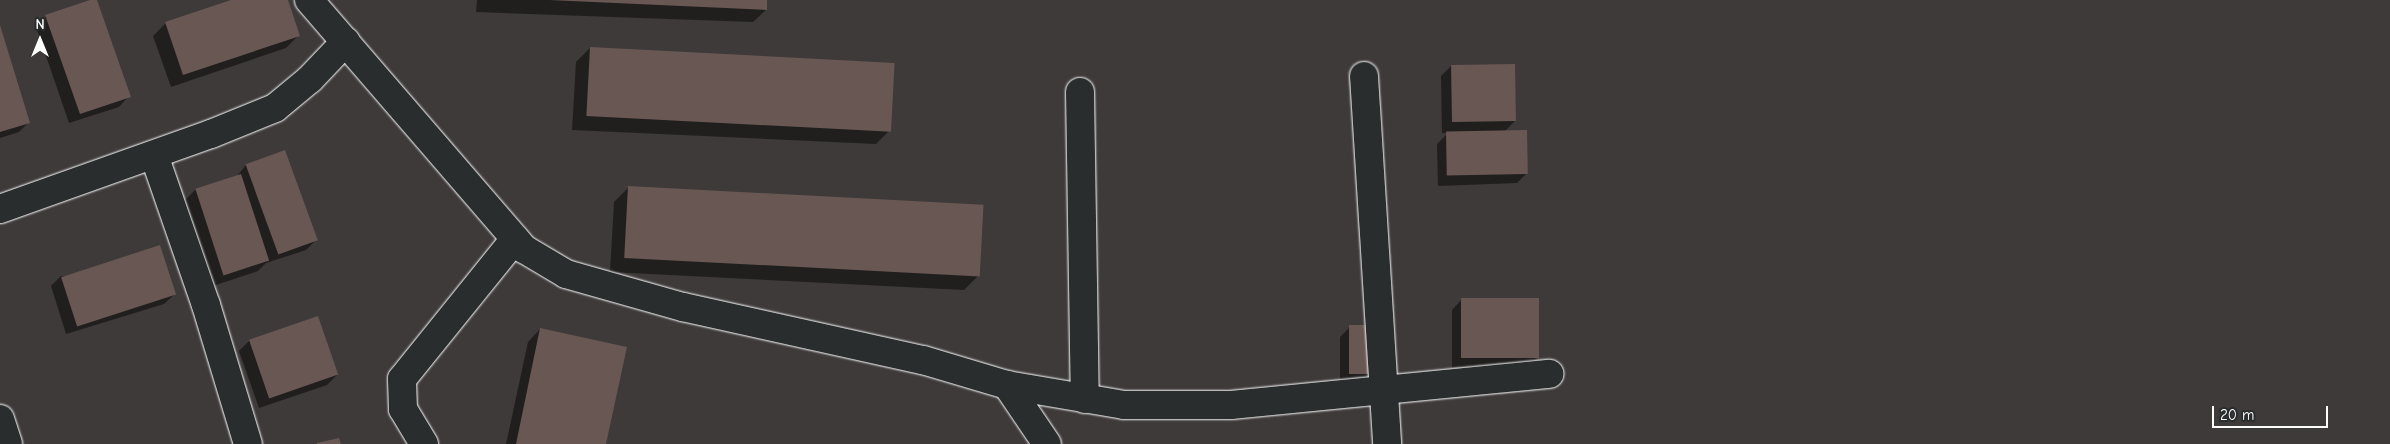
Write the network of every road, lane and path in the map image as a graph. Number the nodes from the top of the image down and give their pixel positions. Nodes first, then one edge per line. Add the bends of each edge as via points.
1 (309, 0) edge
2 (346, 41) junction
3 (1364, 76) dead end
4 (1080, 92) dead end
5 (154, 155) junction
6 (0, 209) edge
7 (515, 239) junction
8 (1549, 374) dead end
9 (1007, 385) junction
10 (1385, 390) junction
11 (1085, 399) junction
12 (0, 419) edge
13 (8, 444) edge
14 (248, 444) edge
15 (424, 444) edge
16 (1047, 444) edge
17 (1387, 444) edge

1 - 2 street
2 - 5 street via 310,79 275,108
2 - 7 street
3 - 10 street
4 - 11 street
5 - 6 street
5 - 14 street via 206,305
7 - 9 street via 524,249 566,274 683,307 923,360
7 - 15 street via 402,379 403,409
8 - 10 street
9 - 11 street
9 - 16 street
10 - 11 street via 1231,405 1124,405
10 - 17 street
12 - 13 street

